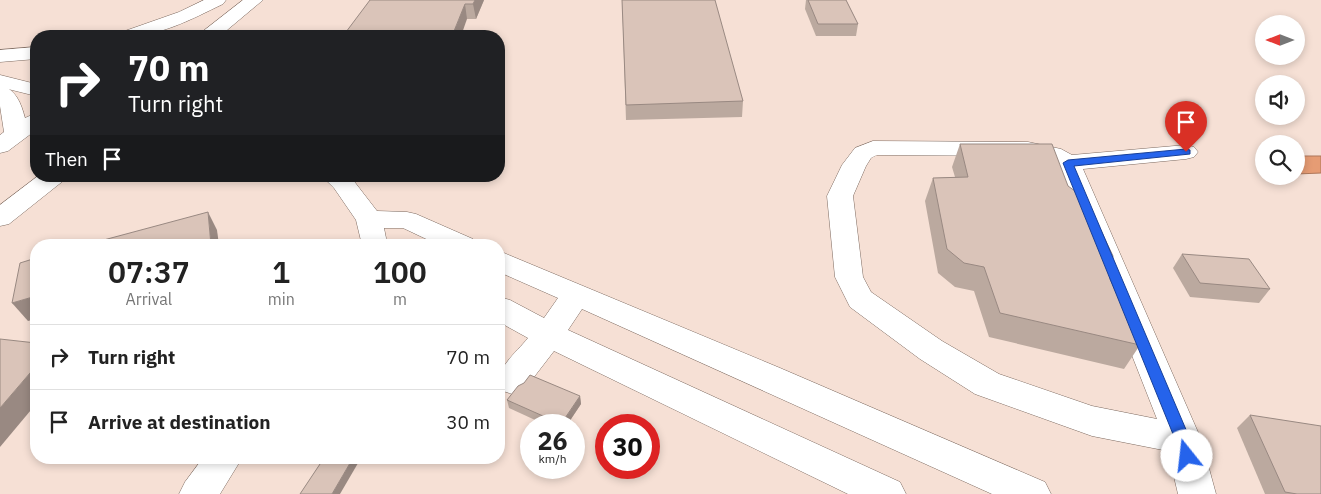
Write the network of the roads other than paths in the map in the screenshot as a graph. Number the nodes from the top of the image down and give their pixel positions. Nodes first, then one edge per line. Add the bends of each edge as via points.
1 (218, 0) edge
2 (254, 0) edge
3 (146, 30) edge
4 (167, 30) edge
5 (216, 30) edge
6 (30, 54) edge
7 (0, 56) edge
8 (30, 58) edge
9 (0, 81) edge
10 (30, 88) edge
11 (0, 91) edge
12 (30, 124) edge
13 (8, 140) edge
14 (1186, 152) dead end
15 (1068, 163) junction
16 (46, 182) edge
17 (341, 182) edge
18 (0, 218) edge
19 (374, 238) edge
20 (450, 239) edge
21 (505, 264) edge
22 (576, 295) junction
23 (505, 311) edge
24 (549, 334) junction
25 (512, 381) dead end
26 (1182, 439) junction
27 (220, 464) edge
28 (198, 494) edge
29 (887, 494) edge
30 (1032, 494) edge
31 (1197, 494) edge

1 - 3 street
1 - 4 street
2 - 5 street
6 - 7 street
7 - 8 street
9 - 10 street
11 - 13 street via 5,94 13,113
12 - 13 street
14 - 15 street
15 - 26 street
15 - 26 street via 1053,154 1028,149 873,148 862,152 840,196 849,277 860,299 888,321 987,384 1092,420
16 - 18 street
17 - 19 street
19 - 20 street via 407,220
21 - 22 street
22 - 24 street
22 - 30 street
23 - 24 street
24 - 25 street
24 - 29 street
26 - 31 street
27 - 28 street

